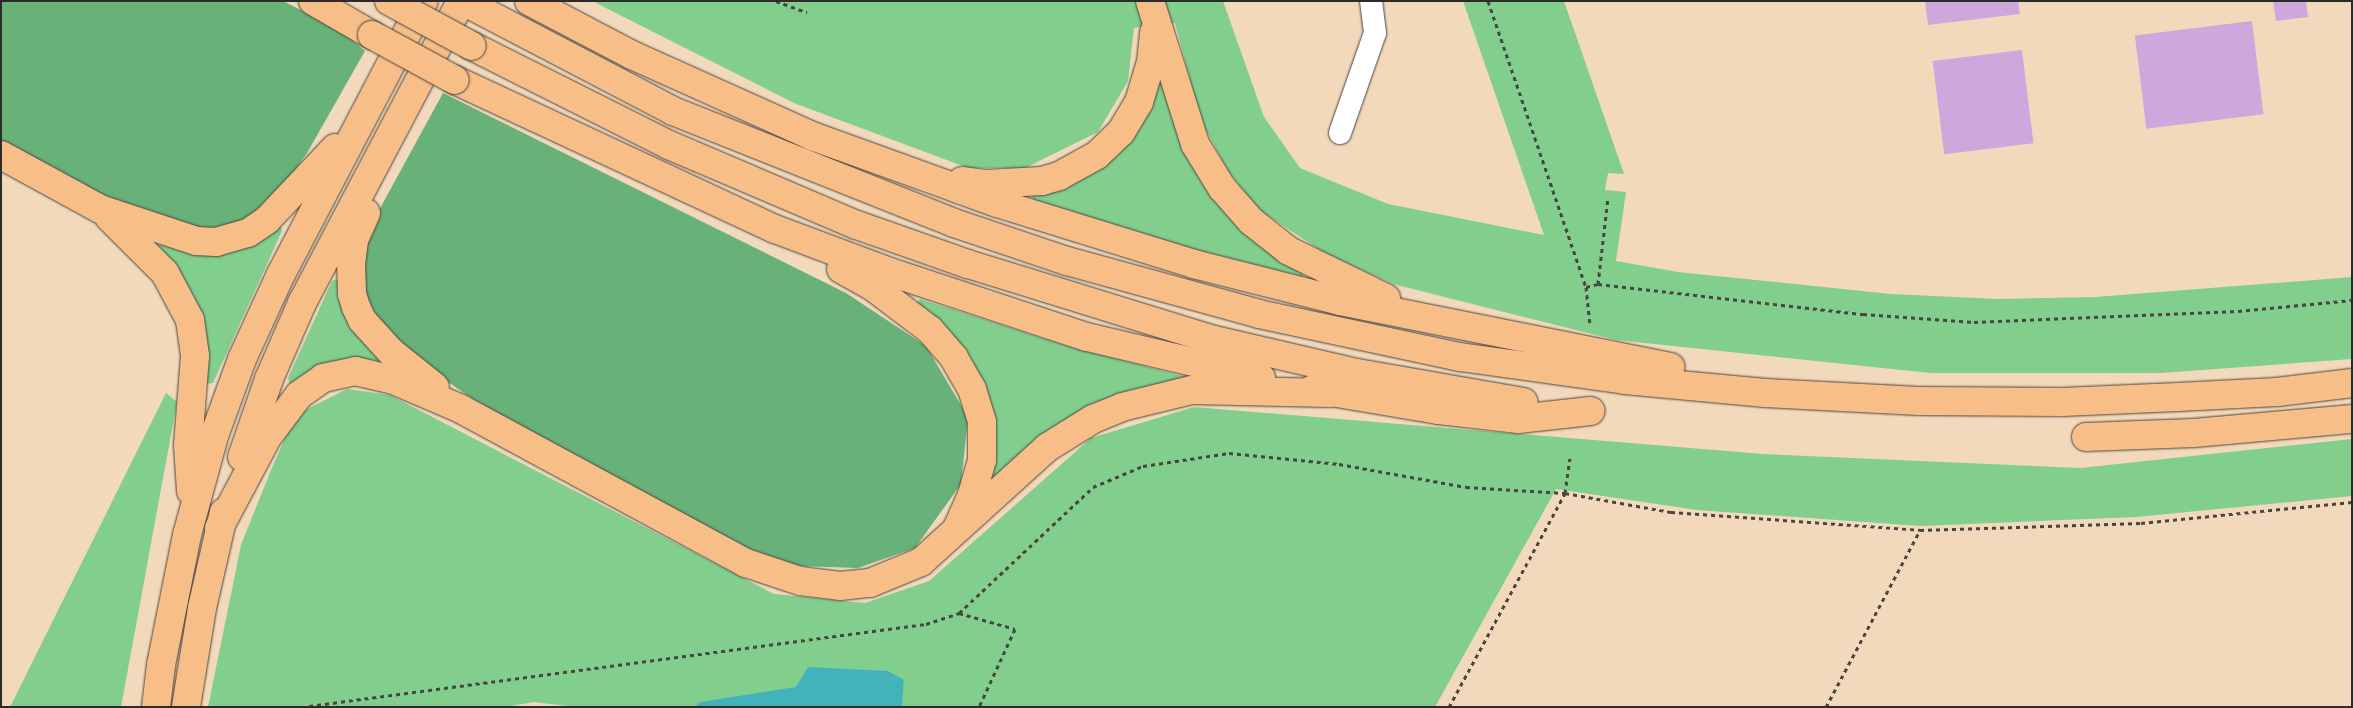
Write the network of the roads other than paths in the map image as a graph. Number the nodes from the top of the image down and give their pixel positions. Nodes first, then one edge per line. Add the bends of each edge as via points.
1 (313, 1) edge
2 (390, 1) edge
3 (424, 1) edge
4 (462, 1) edge
5 (529, 1) edge
6 (1371, 1) edge
7 (1152, 11) edge
8 (363, 117) junction
9 (1340, 134) dead end
10 (1, 155) edge
11 (380, 155) junction
12 (910, 173) junction
13 (100, 209) junction
14 (775, 229) junction
15 (1440, 322) junction
16 (2352, 383) edge
17 (1330, 393) junction
18 (1765, 393) junction
19 (461, 409) junction
20 (2352, 419) edge
21 (2086, 437) dead end
22 (192, 512) junction
23 (219, 528) junction
24 (955, 533) junction
25 (156, 707) edge
26 (186, 707) edge

1 - 14 highway, bridge via 455,80
2 - 17 highway, bridge via 669,145 857,225 978,267 1214,340 1366,375 1591,412 1518,419
3 - 8 highway
4 - 11 highway
4 - 18 highway via 673,111 954,223 1067,261 1259,314 1460,357 1625,380
5 - 12 highway via 693,84
6 - 9 lane via 1375,33
7 - 12 highway via 1152,62 1139,102 1108,146 1078,167 1059,176 1022,184 986,184
7 - 15 highway via 1195,144 1222,188 1252,221 1289,251 1329,273
8 - 13 highway via 267,220 232,239 196,241
8 - 22 highway via 281,274 242,359 214,436
10 - 13 highway
11 - 19 highway via 365,217 354,240 351,263 354,300 362,320 391,352
11 - 23 highway via 302,303 269,379
12 - 15 highway via 1194,264
13 - 22 highway via 165,273 190,320 195,356 188,445
14 - 17 highway via 1001,311 1087,337
14 - 24 highway via 894,302 942,342 964,373 978,405 982,460 972,496
15 - 18 highway via 1626,361 1715,374
16 - 18 highway via 2278,392 2062,402 1919,401
17 - 24 highway via 1192,390 1122,407 1093,419 1048,447
19 - 23 highway via 374,373 355,371 323,378 299,395 268,436
19 - 24 highway via 724,552 773,574 800,581 840,586 870,583 921,562
20 - 21 highway via 2213,432
22 - 25 highway via 161,665
23 - 26 highway

